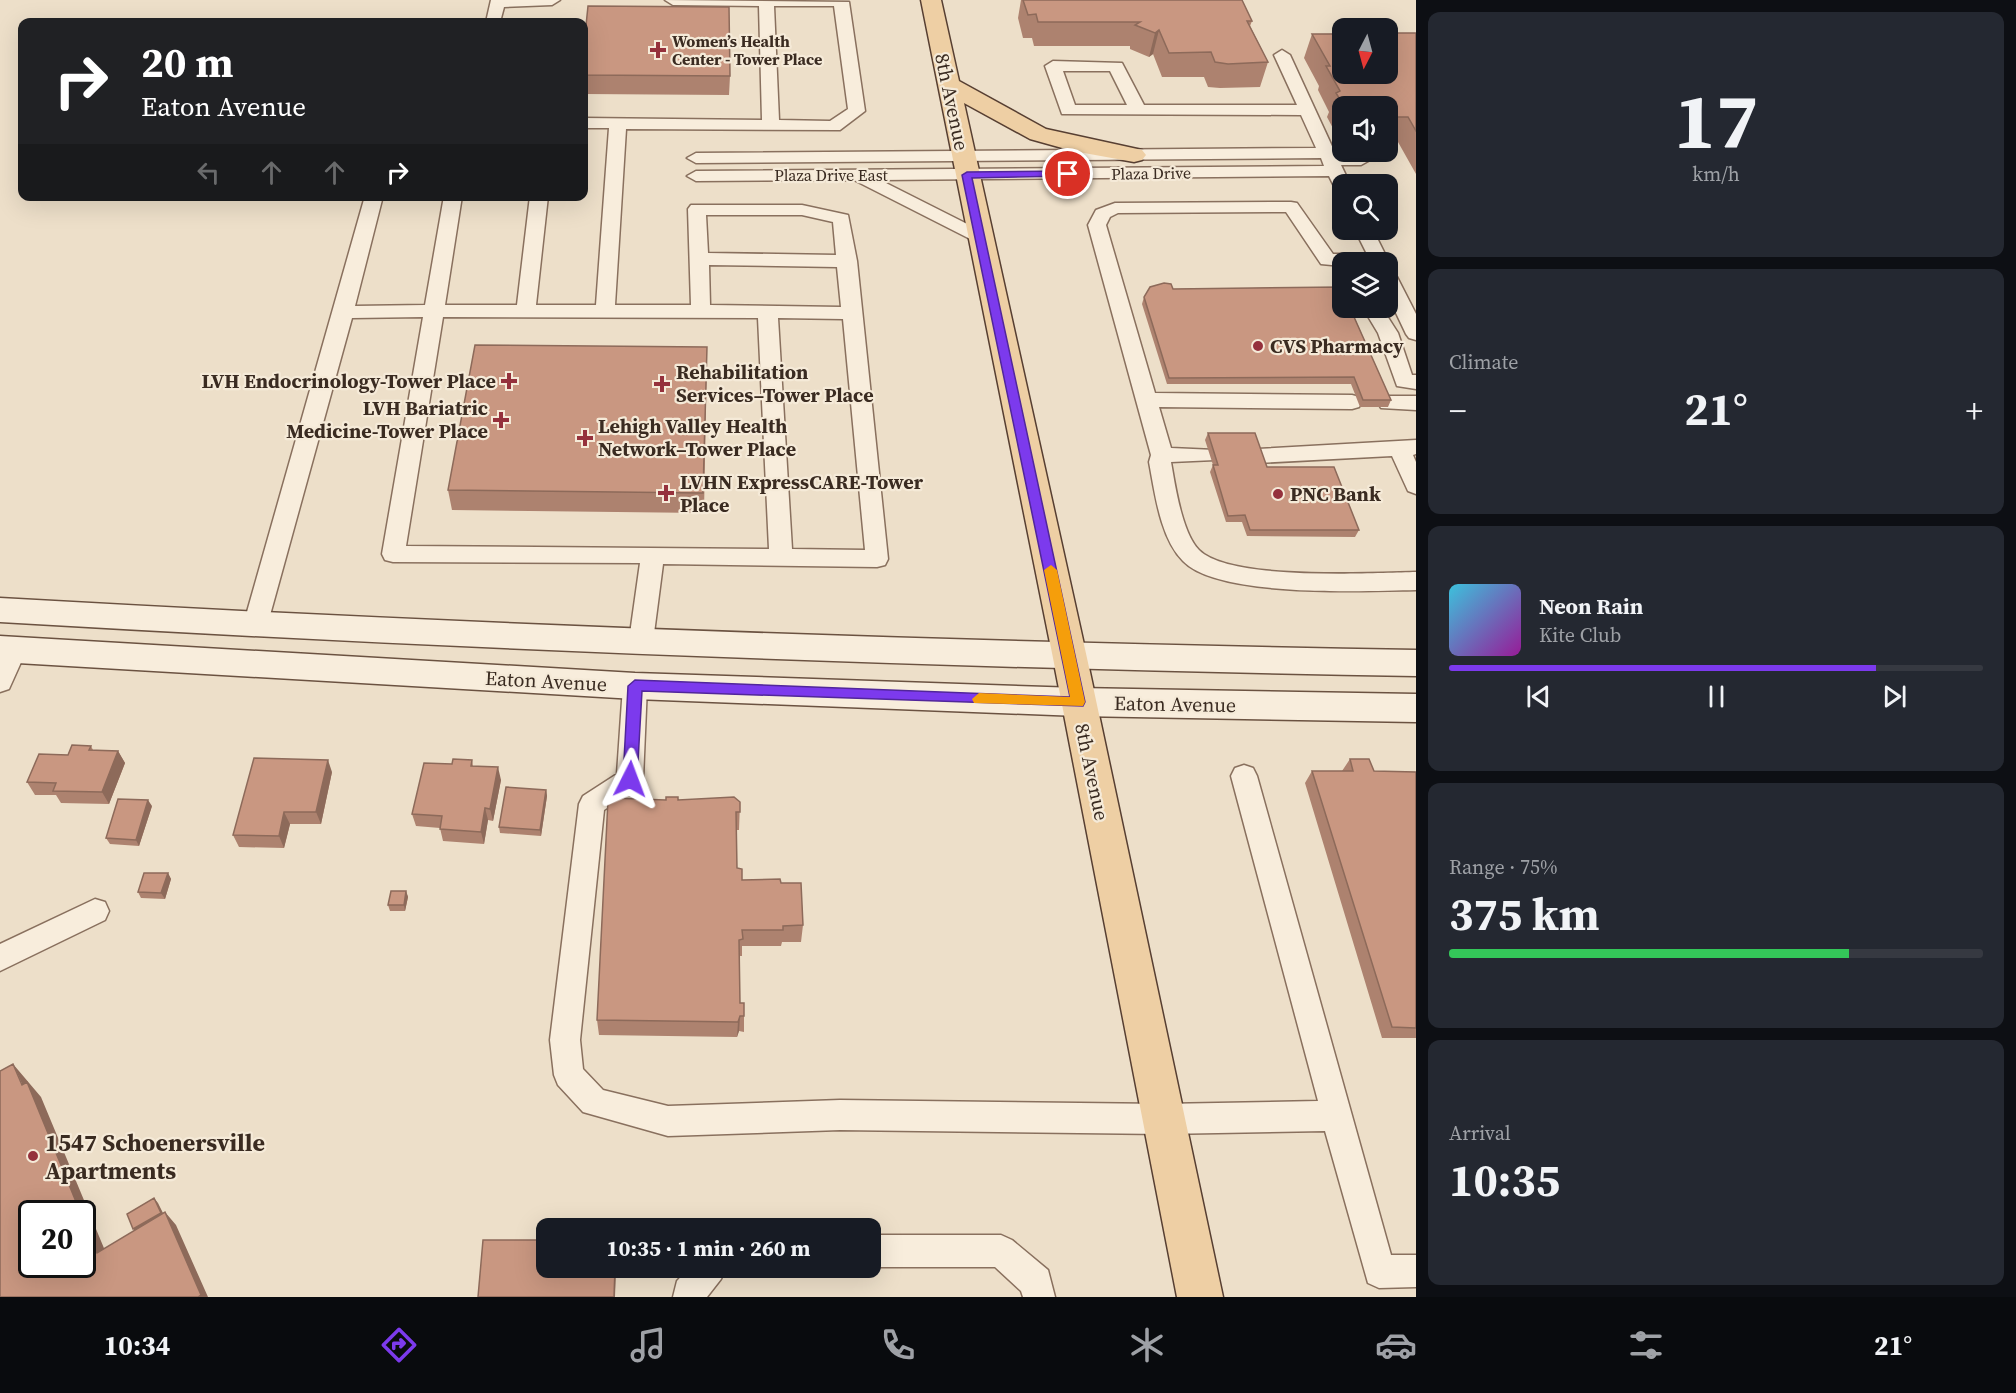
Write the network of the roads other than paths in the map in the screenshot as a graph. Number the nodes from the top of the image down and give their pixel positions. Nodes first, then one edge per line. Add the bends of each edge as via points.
1 (552, 0) edge
2 (673, 0) edge
3 (931, 0) edge
4 (766, 1) edge
5 (494, 18) edge
6 (1282, 55) dead end
7 (948, 84) junction
8 (1138, 110) junction
9 (1307, 110) junction
10 (588, 123) edge
11 (618, 124) junction
12 (696, 125) junction
13 (771, 125) junction
14 (1134, 155) junction
15 (696, 158) junction
16 (1354, 162) edge
17 (965, 166) junction
18 (1333, 168) edge
19 (856, 174) junction
20 (696, 176) junction
21 (373, 201) edge
22 (452, 201) edge
23 (538, 201) edge
24 (697, 209) junction
25 (980, 238) junction
26 (698, 259) junction
27 (1328, 260) junction
28 (1332, 260) edge
29 (848, 261) junction
30 (1332, 264) edge
31 (1398, 291) edge
32 (1410, 310) edge
33 (434, 311) junction
34 (526, 311) junction
35 (605, 311) junction
36 (701, 311) junction
37 (344, 312) junction
38 (768, 313) junction
39 (853, 314) junction
40 (1378, 318) edge
41 (1416, 334) edge
42 (1416, 382) edge
43 (1146, 400) junction
44 (1352, 402) dead end
45 (1388, 403) edge
46 (1416, 404) edge
47 (1407, 448) edge
48 (1166, 454) junction
49 (1206, 455) dead end
50 (1258, 456) edge
51 (1416, 486) edge
52 (653, 555) junction
53 (780, 558) junction
54 (1416, 581) edge
55 (0, 610) edge
56 (255, 626) junction
57 (641, 641) junction
58 (7, 649) edge
59 (1070, 658) junction
60 (1416, 663) edge
61 (0, 682) edge
62 (635, 686) junction
63 (1078, 702) junction
64 (1416, 708) edge
65 (1244, 776) dead end
66 (95, 911) dead end
67 (0, 958) edge
68 (1336, 1116) junction
69 (1164, 1119) junction
70 (881, 1251) edge
71 (1416, 1271) edge
72 (702, 1278) edge
73 (689, 1297) edge
74 (1039, 1297) edge
75 (1200, 1297) edge

1 - 5 lane via 497,3
2 - 4 lane
3 - 7 main road, 8th Avenue
4 - 13 lane
4 - 13 lane via 842,2 857,111 834,126
6 - 9 lane
7 - 14 main road via 1036,133
7 - 17 main road, 8th Avenue
8 - 8 lane via 1068,110 1053,66 1116,66
8 - 9 lane
9 - 18 lane
10 - 11 lane
11 - 12 lane
11 - 35 lane
12 - 13 lane
12 - 15 lane
14 - 17 lane, Plaza Drive
14 - 18 lane, Plaza Drive
15 - 17 lane, Plaza Drive East
15 - 20 lane
16 - 18 lane
17 - 18 lane, Plaza Drive
17 - 19 lane, Plaza Drive East
17 - 25 main road, 8th Avenue
19 - 20 lane, Plaza Drive East
19 - 25 lane
20 - 24 lane
21 - 37 lane
22 - 33 lane
23 - 34 lane
24 - 26 lane
24 - 29 lane via 802,210 842,219
25 - 59 main road, 8th Avenue
26 - 29 lane
26 - 36 lane
27 - 28 lane
27 - 30 lane
27 - 43 lane via 1291,207 1115,208 1102,214 1097,225
29 - 39 lane
31 - 32 lane
32 - 41 lane
33 - 34 lane
33 - 37 lane
33 - 52 lane via 393,554
34 - 35 lane
35 - 36 lane
36 - 38 lane
37 - 56 lane
38 - 39 lane
38 - 53 lane
39 - 53 lane via 877,559
40 - 42 lane via 1388,333 1404,381
43 - 44 lane
43 - 48 lane
45 - 46 lane
47 - 50 lane
47 - 51 lane
48 - 49 lane
48 - 54 lane via 1160,462 1175,522 1190,556 1209,567 1245,577
52 - 53 lane
52 - 57 lane
55 - 56 street
56 - 57 street
57 - 59 street
58 - 61 lane
58 - 62 street, Eaton Avenue
59 - 60 street
59 - 63 main road, 8th Avenue
62 - 63 street, Eaton Avenue
62 - 69 lane via 630,779 592,804 565,1040 569,1075 594,1102 668,1121 840,1115
63 - 64 street, Eaton Avenue
63 - 69 main road, 8th Avenue
65 - 68 lane
66 - 67 lane
68 - 69 lane
68 - 71 lane via 1379,1272
69 - 75 main road, 8th Avenue
70 - 74 lane via 1001,1251 1036,1282
72 - 73 lane

